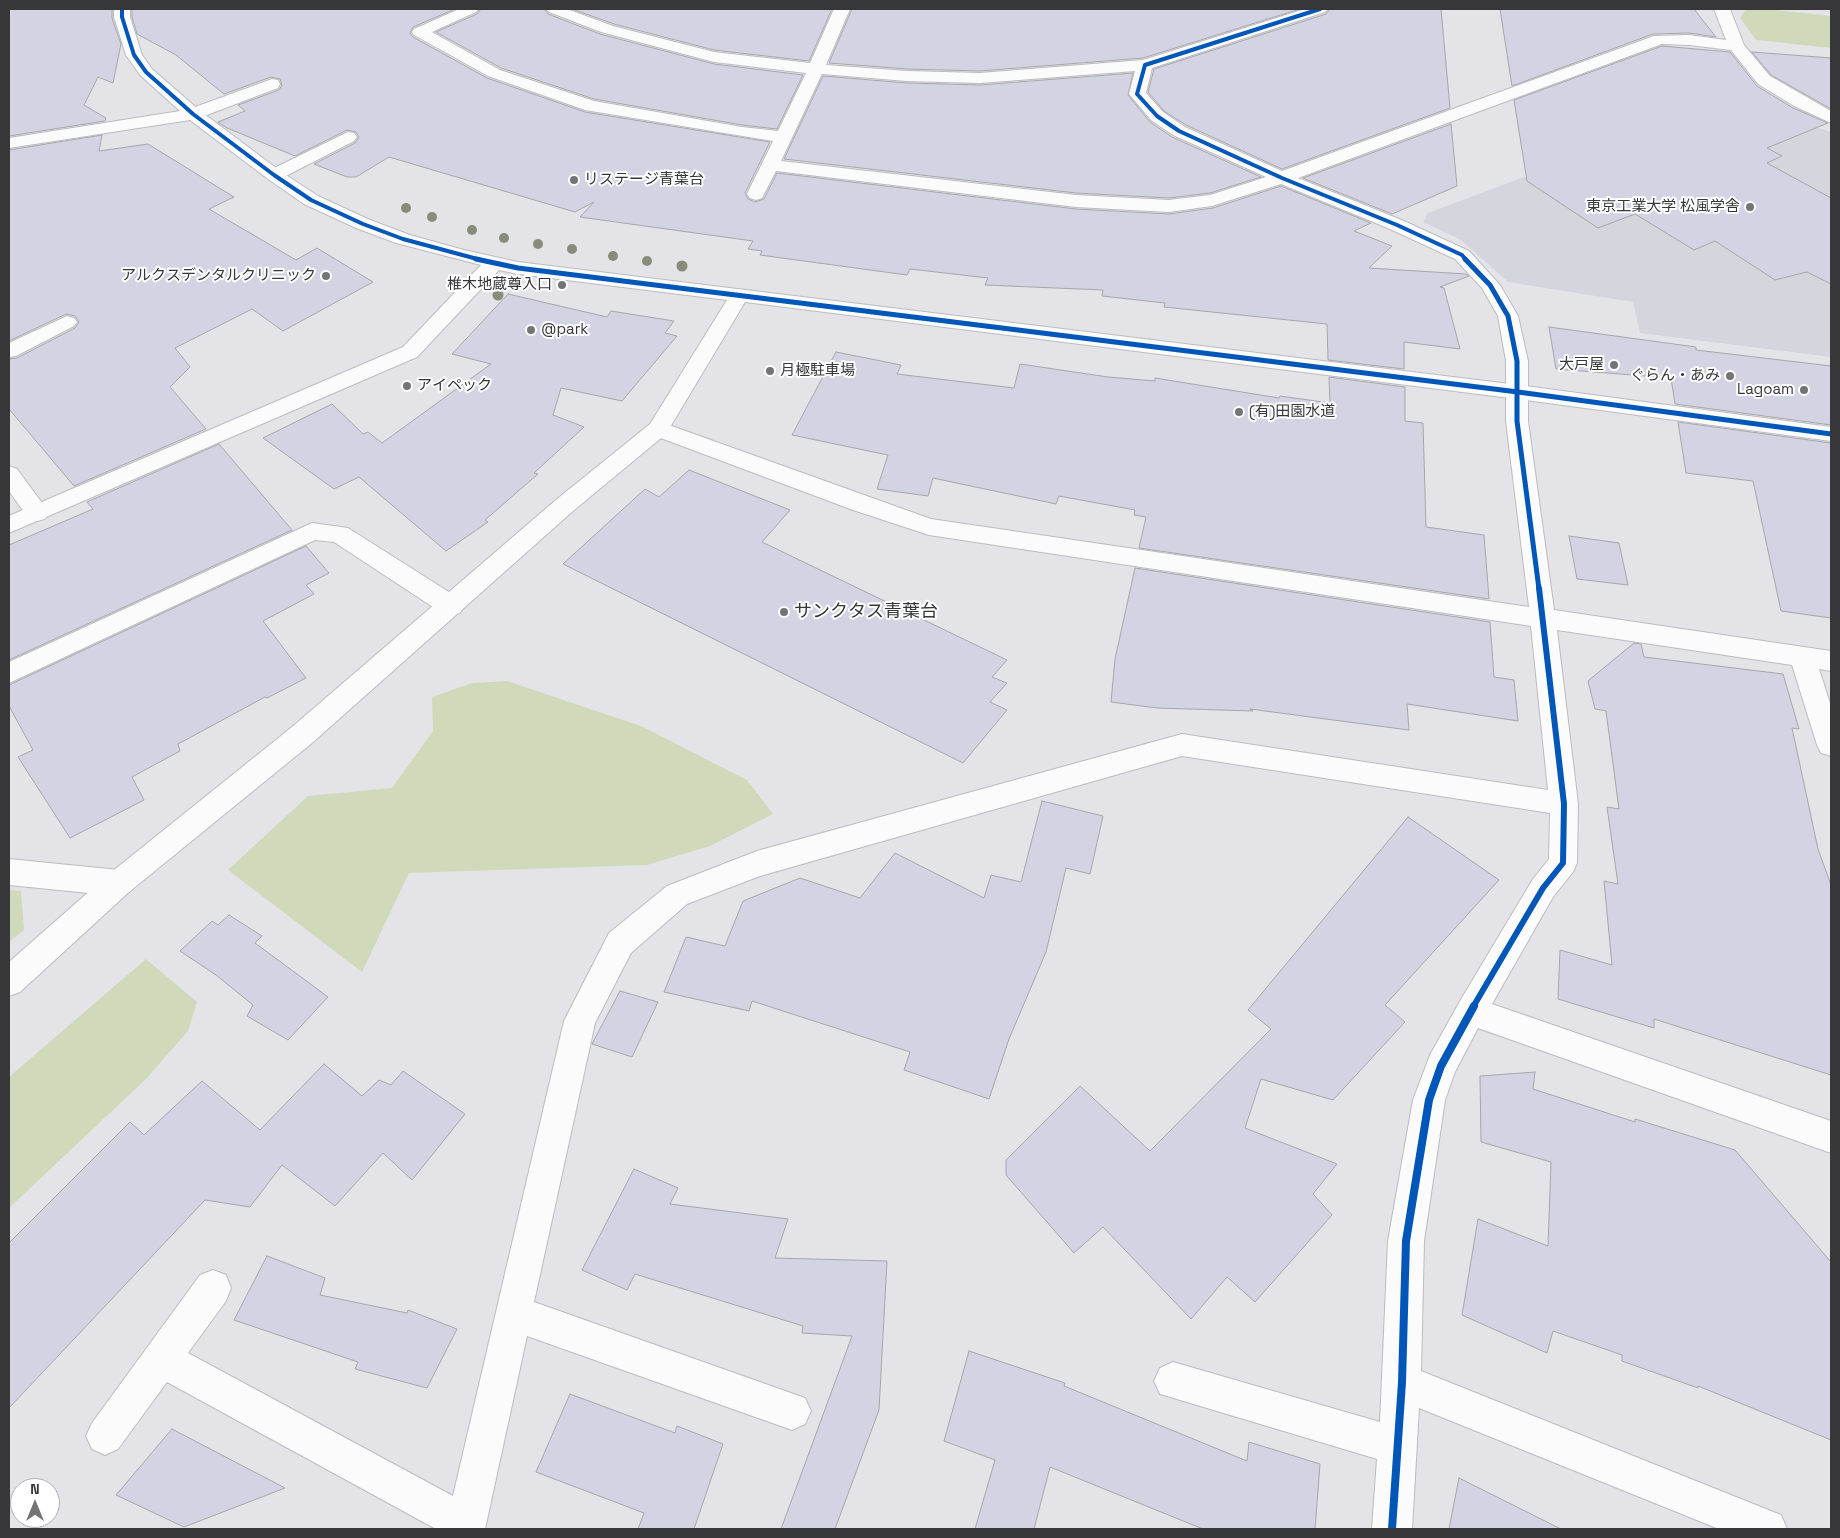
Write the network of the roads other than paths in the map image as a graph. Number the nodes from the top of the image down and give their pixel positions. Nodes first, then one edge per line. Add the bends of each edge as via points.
1 (122, 9) edge
2 (471, 9) edge
3 (554, 9) edge
4 (842, 9) edge
5 (1320, 9) edge
6 (1722, 9) edge
7 (1736, 46) junction
8 (1145, 65) junction
9 (816, 69) junction
10 (272, 84) dead end
11 (193, 114) junction
12 (1831, 118) edge
13 (348, 136) dead end
14 (785, 136) junction
15 (9, 143) edge
16 (772, 165) junction
17 (274, 175) junction
18 (1282, 178) junction
19 (756, 194) dead end
20 (494, 263) junction
21 (740, 296) junction
22 (67, 322) dead end
23 (9, 327) edge
24 (30, 339) junction
25 (9, 351) edge
26 (1518, 392) junction
27 (658, 429) junction
28 (1831, 434) edge
29 (9, 474) edge
30 (36, 513) junction
31 (9, 525) edge
32 (451, 606) junction
33 (1543, 619) junction
34 (1802, 657) junction
35 (1831, 661) edge
36 (9, 673) edge
37 (1831, 745) edge
38 (1564, 804) junction
39 (9, 872) edge
40 (120, 883) junction
41 (9, 982) edge
42 (1471, 1011) junction
43 (1831, 1137) edge
44 (213, 1288) dead end
45 (514, 1313) junction
46 (161, 1358) junction
47 (1173, 1381) dead end
48 (1402, 1382) junction
49 (792, 1410) dead end
50 (105, 1436) dead end
51 (1397, 1446) junction
52 (466, 1527) edge
53 (1392, 1529) edge
54 (1767, 1529) edge

1 - 11 street via 134,55 146,72
2 - 14 street via 420,32 494,73 592,106 742,132
3 - 9 street via 607,29 714,57
4 - 9 street
5 - 8 street
6 - 7 street
7 - 12 street via 1764,80
7 - 18 street via 1660,40
8 - 9 street via 980,78
8 - 18 street via 1137,94 1157,116 1179,131
9 - 14 street
10 - 11 street
11 - 15 street
11 - 17 street
13 - 17 street
14 - 16 street
16 - 18 street via 1076,201 1169,206 1212,200
16 - 19 street
17 - 20 street via 312,200 363,224
18 - 26 street via 1397,225 1462,256 1490,285 1508,316 1517,361
20 - 21 street
20 - 30 street via 410,352
21 - 26 street
21 - 27 street
22 - 24 street
23 - 24 street
24 - 25 street
26 - 28 street
26 - 33 street via 1517,421
27 - 32 street via 565,505
27 - 33 street via 930,526
29 - 30 street
30 - 31 street
32 - 36 street via 340,534 312,531
32 - 40 street via 302,734
33 - 34 street
33 - 38 street
34 - 35 street
34 - 37 street
38 - 42 street via 1563,863 1543,888
38 - 45 street via 1182,745 757,864 677,895 620,943 580,1021
39 - 40 street
40 - 41 street
42 - 43 street
42 - 48 street via 1440,1066 1429,1100 1406,1240
44 - 46 street
45 - 49 street
45 - 52 street
46 - 50 street
46 - 52 street
47 - 51 street
48 - 51 street
48 - 54 street
51 - 53 street

